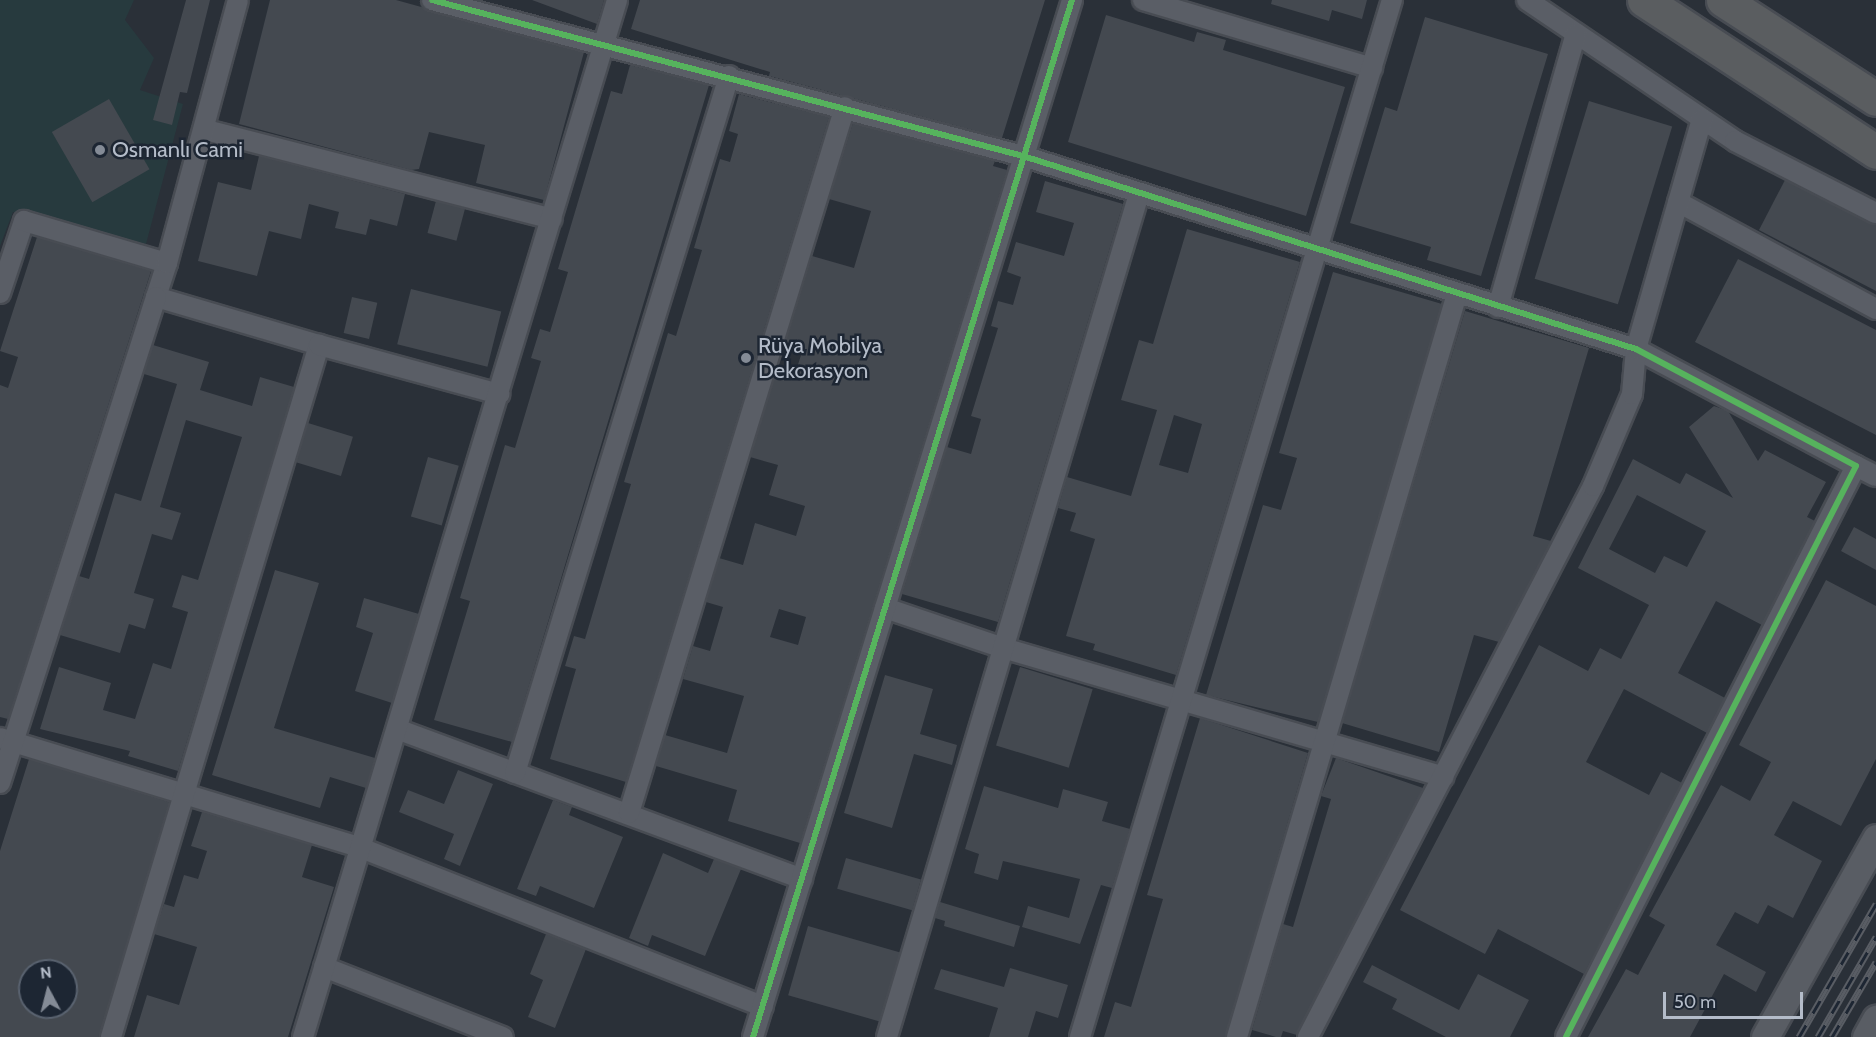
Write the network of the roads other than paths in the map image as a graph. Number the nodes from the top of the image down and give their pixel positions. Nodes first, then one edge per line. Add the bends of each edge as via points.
1 (238, 0) edge
2 (432, 0) edge
3 (617, 0) edge
4 (1072, 0) edge
5 (1143, 0) edge
6 (1392, 0) edge
7 (1527, 0) edge
8 (1644, 0) edge
9 (1723, 0) edge
10 (467, 4) edge
11 (1576, 34) junction
12 (606, 43) junction
13 (1372, 68) junction
14 (729, 76) junction
15 (1876, 99) edge
16 (845, 107) junction
17 (1702, 119) junction
18 (206, 130) junction
19 (1876, 152) edge
20 (1023, 156) junction
21 (1140, 194) junction
22 (1678, 202) junction
23 (1876, 213) edge
24 (552, 219) junction
25 (1317, 251) junction
26 (166, 263) junction
27 (0, 293) edge
28 (1457, 294) junction
29 (156, 297) junction
30 (1498, 307) junction
31 (1876, 309) edge
32 (319, 345) junction
33 (1636, 350) junction
34 (499, 394) junction
35 (1856, 466) junction
36 (1876, 476) edge
37 (885, 608) junction
38 (1004, 648) junction
39 (1182, 702) junction
40 (397, 729) junction
41 (6, 740) edge
42 (1321, 742) junction
43 (515, 773) junction
44 (1443, 777) junction
45 (0, 783) edge
46 (183, 793) junction
47 (629, 813) junction
48 (1876, 838) edge
49 (361, 848) junction
50 (802, 879) junction
51 (324, 967) junction
52 (763, 1005) junction
53 (1876, 1019) edge
54 (111, 1037) edge
55 (303, 1037) edge
56 (503, 1037) edge
57 (753, 1037) edge
58 (887, 1037) edge
59 (1080, 1037) edge
60 (1237, 1037) edge
61 (1308, 1037) edge
62 (1566, 1037) edge
63 (1765, 1037) edge
64 (1866, 1037) edge

1 - 18 street
2 - 10 street
3 - 12 street
4 - 20 street
5 - 13 street
6 - 13 street
7 - 11 street
8 - 19 highway
9 - 15 highway
10 - 12 street
11 - 17 street
11 - 30 street
12 - 14 street
12 - 24 street
13 - 25 street
14 - 16 street
14 - 43 street
16 - 20 street
16 - 47 street
17 - 22 street
17 - 23 street via 1735,141
18 - 24 street
18 - 26 street
20 - 21 street
20 - 37 street
21 - 25 street
21 - 38 street
22 - 31 street
22 - 33 street
24 - 34 street
25 - 28 street
25 - 39 street
26 - 27 street via 24,221
26 - 29 street
28 - 30 street
28 - 42 street
29 - 32 street
29 - 41 street
30 - 33 street
32 - 34 street
32 - 46 street
33 - 35 street
33 - 44 street via 1632,394 1593,486
34 - 40 street
35 - 36 street
35 - 62 street
37 - 38 street
37 - 50 street
38 - 39 street
38 - 58 street
39 - 42 street
39 - 59 street
40 - 43 street
40 - 49 street
41 - 45 street
41 - 46 street
42 - 44 street
42 - 60 street
43 - 47 street
44 - 61 street
46 - 49 street
46 - 54 street
47 - 50 street
48 - 63 street
49 - 51 street
49 - 52 street
50 - 52 street
51 - 55 street
51 - 56 street
52 - 57 street
53 - 64 street

